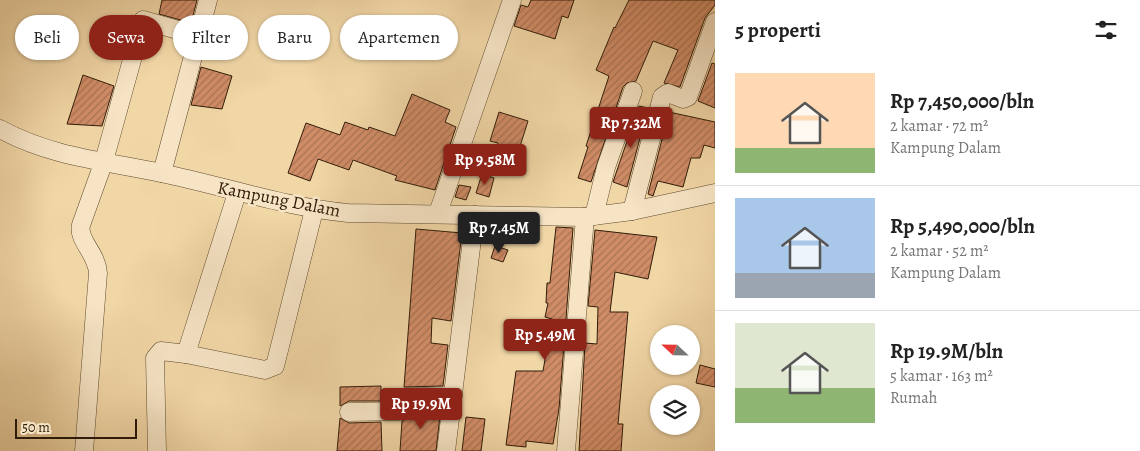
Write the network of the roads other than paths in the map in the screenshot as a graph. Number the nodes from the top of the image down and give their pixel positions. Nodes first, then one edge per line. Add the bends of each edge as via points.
1 (208, 0) edge
2 (512, 0) edge
3 (204, 15) edge
4 (715, 22) edge
5 (173, 29) edge
6 (193, 60) edge
7 (633, 91) dead end
8 (0, 129) edge
9 (104, 161) junction
10 (162, 173) junction
11 (237, 193) junction
12 (715, 193) edge
13 (314, 210) junction
14 (632, 211) junction
15 (438, 213) junction
16 (475, 215) junction
17 (590, 216) junction
18 (186, 354) junction
19 (453, 396) junction
20 (349, 412) dead end
21 (84, 451) edge
22 (157, 451) edge
23 (446, 451) edge
24 (566, 451) edge

1 - 3 street
2 - 15 street
4 - 14 street via 689,95 685,99 668,93 662,97
5 - 9 street via 143,20
6 - 10 street
7 - 17 street
8 - 9 street, Kampung Dalam via 46,150
9 - 10 street, Kampung Dalam
9 - 21 street via 80,228 81,236 97,262 98,273
10 - 11 street, Kampung Dalam
11 - 13 street, Kampung Dalam
11 - 18 street
12 - 14 street, Kampung Dalam
13 - 15 street, Kampung Dalam
13 - 18 street via 275,366 265,370
14 - 17 street, Kampung Dalam
15 - 16 street, Kampung Dalam
16 - 17 street, Kampung Dalam
16 - 19 street
17 - 24 street
18 - 22 street via 161,351 154,358
19 - 20 street via 407,397 399,411
19 - 23 street

